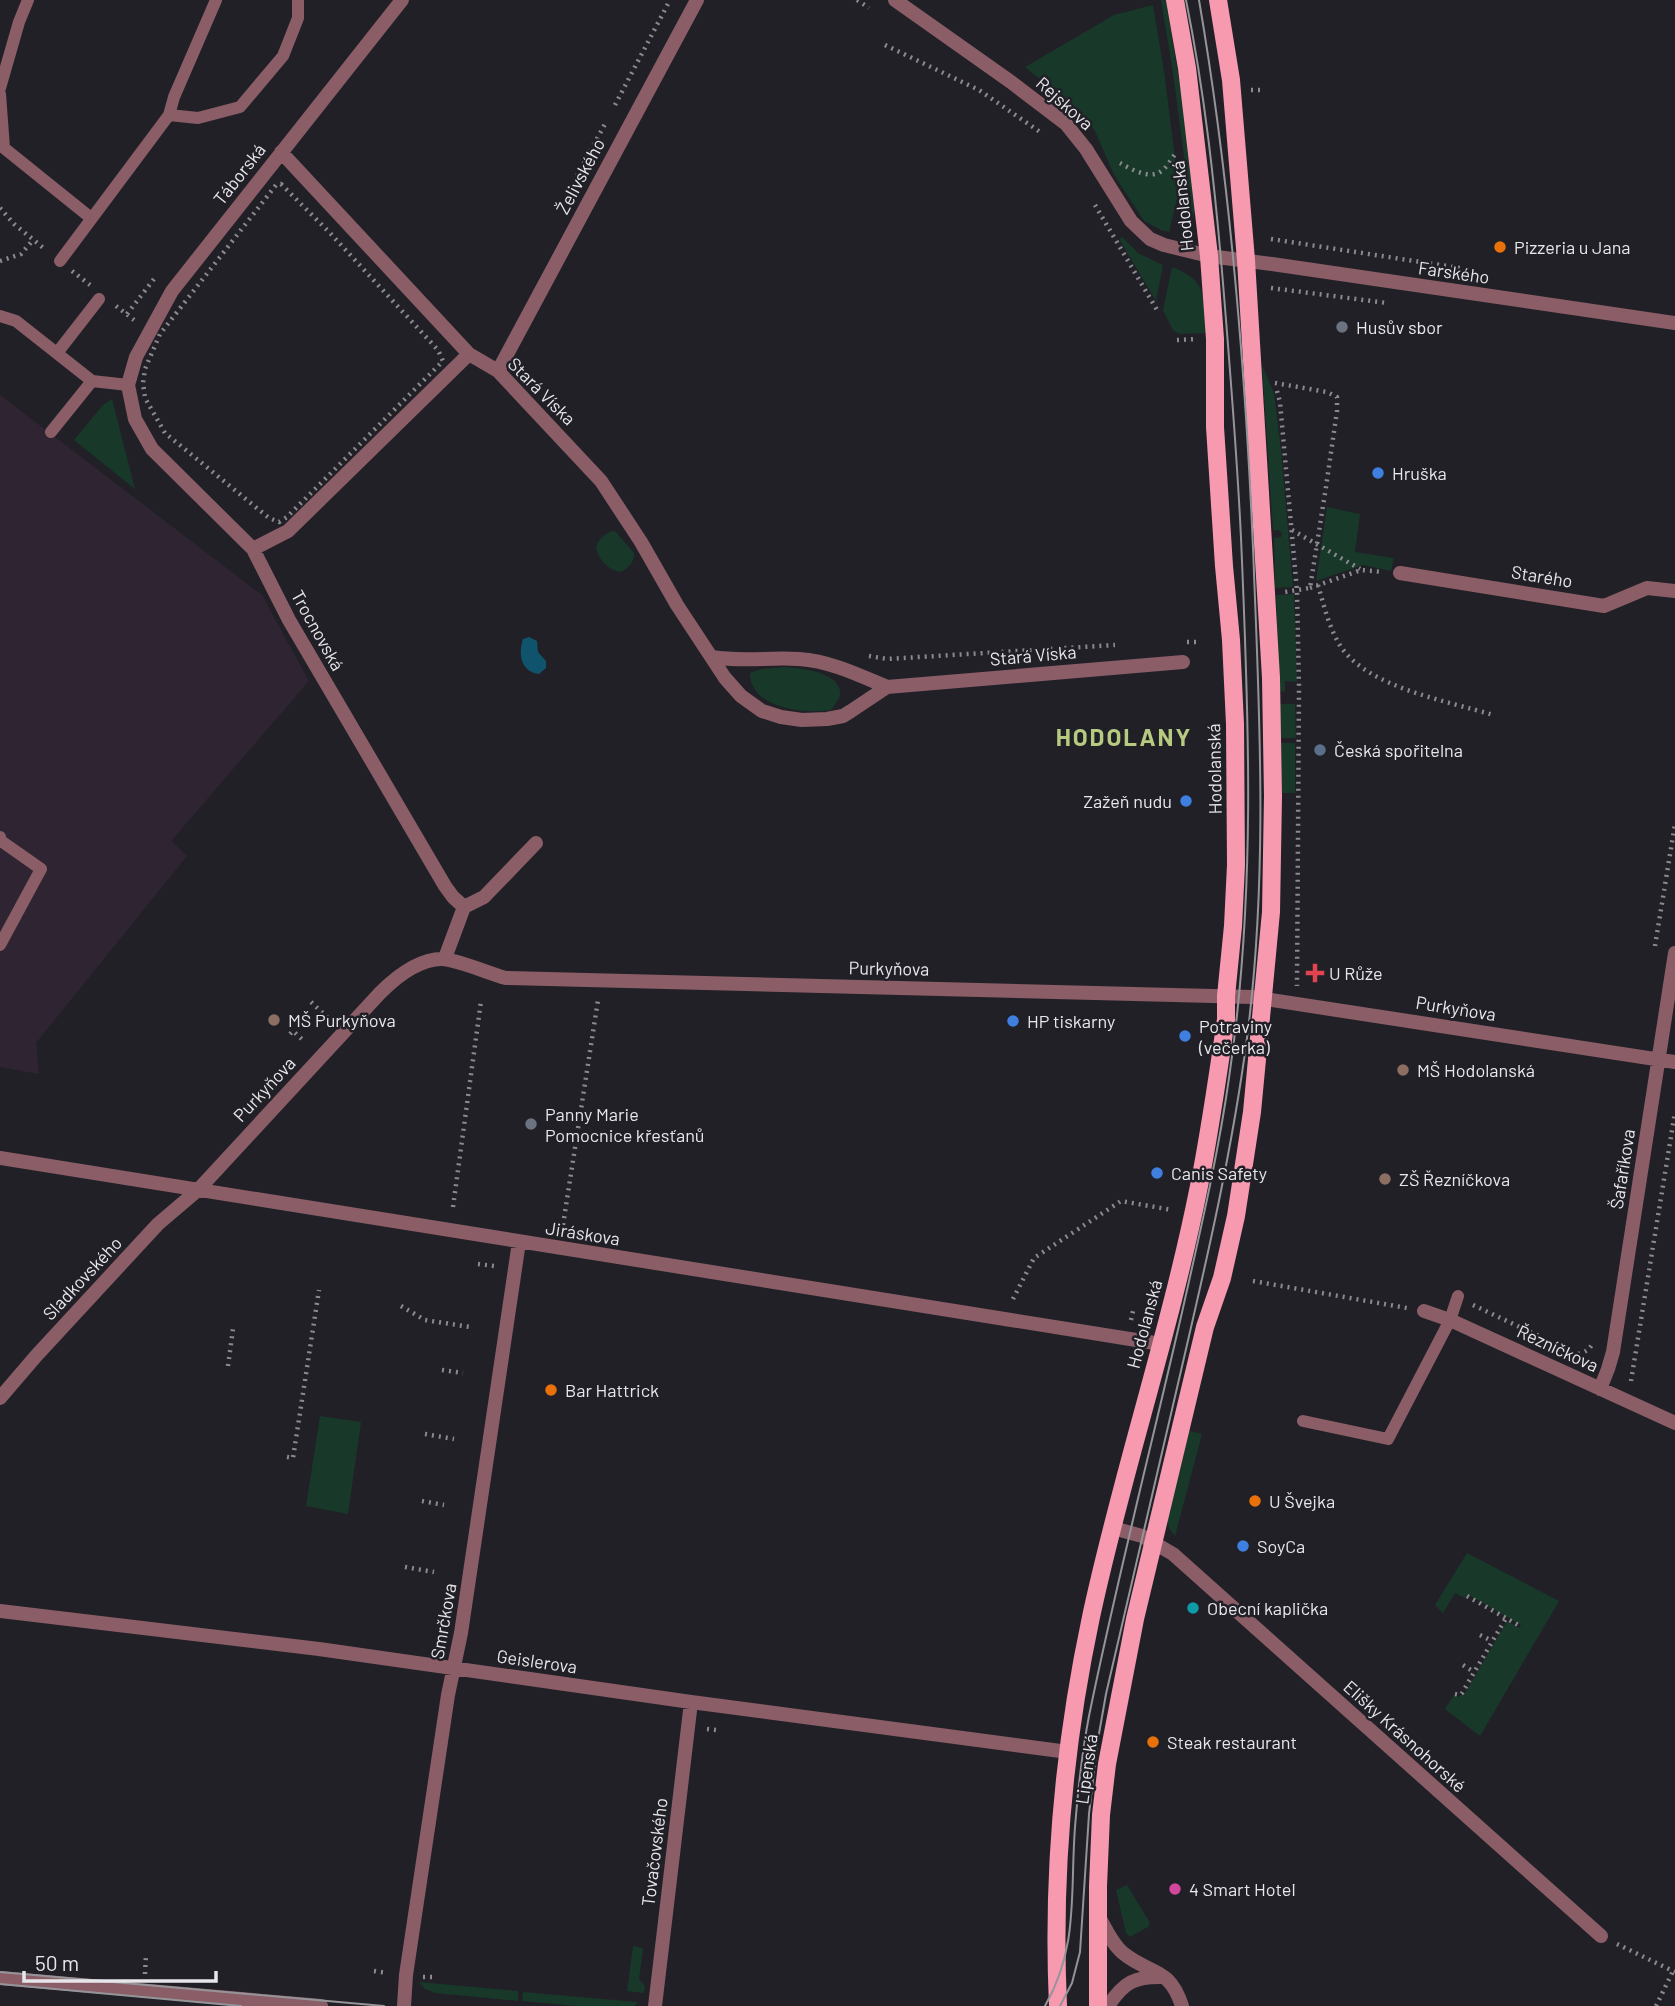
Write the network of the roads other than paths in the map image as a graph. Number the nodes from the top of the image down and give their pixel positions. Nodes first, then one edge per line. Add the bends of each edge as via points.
1 (28, 0) edge
2 (216, 0) edge
3 (298, 0) edge
4 (402, 0) edge
5 (697, 0) edge
6 (895, 0) edge
7 (1175, 0) edge
8 (1218, 0) edge
9 (0, 88) edge
10 (0, 94) edge
11 (169, 115) junction
12 (281, 152) junction
13 (91, 218) junction
14 (55, 257) road end
15 (1218, 257) junction
16 (1246, 260) junction
17 (99, 299) dead end
18 (0, 316) edge
19 (1675, 323) edge
20 (57, 353) junction
21 (468, 354) junction
22 (498, 371) junction
23 (92, 381) junction
24 (128, 385) junction
25 (51, 432) dead end
26 (253, 549) junction
27 (1400, 573) road end
28 (1675, 591) edge
29 (712, 657) junction
30 (1183, 662) dead end
31 (887, 687) junction
32 (0, 837) edge
33 (536, 843) dead end
34 (464, 907) junction
35 (0, 944) edge
36 (1675, 953) edge
37 (445, 958) junction
38 (1226, 996) junction
39 (1264, 999) junction
40 (1659, 1059) junction
41 (1675, 1062) edge
42 (0, 1158) edge
43 (198, 1190) junction
44 (519, 1242) junction
45 (1458, 1296) dead end
46 (1424, 1311) road end
47 (1450, 1320) junction
48 (1161, 1344) junction
49 (1600, 1389) junction
50 (0, 1398) edge
51 (1303, 1421) dead end
52 (1675, 1423) edge
53 (1112, 1528) junction
54 (1154, 1542) junction
55 (0, 1611) edge
56 (454, 1668) junction
57 (691, 1702) junction
58 (1068, 1752) junction
59 (1098, 1915) junction
60 (1601, 1936) road end
61 (1164, 1977) junction
62 (0, 1978) edge
63 (1057, 2004) edge
64 (321, 2006) edge
65 (404, 2006) edge
66 (655, 2006) edge
67 (1098, 2006) edge
68 (1108, 2006) edge
69 (1182, 2006) edge

1 - 9 lane
2 - 11 lane
3 - 11 lane via 298,18 283,56 240,107 198,118
4 - 12 street, Táborská
5 - 22 street, Želivského
6 - 15 street, Rejskova via 1066,124 1143,233 1157,243
7 - 15 main road, Hodolanská
8 - 16 main road, Lipenská via 1231,80
10 - 13 lane via 4,148
11 - 13 lane
12 - 21 street, Stará Víska
12 - 24 street, Táborská via 172,291 136,357
13 - 14 lane
15 - 16 street, Farského
15 - 38 main road, Hodolanská via 1215,426 1235,737 1236,865
16 - 19 street, Farského
16 - 39 main road, Lipenská via 1271,688 1271,899
17 - 20 lane
18 - 20 lane via 16,321
20 - 23 lane
21 - 22 street, Stará Víska
21 - 26 street via 288,530
22 - 29 street, Stará Víska via 601,481
23 - 24 lane
23 - 25 lane
24 - 26 street, Trocnovská via 135,419 152,449
26 - 34 street, Trocnovská via 289,620 425,851
27 - 28 street, Starého via 1604,606 1647,588
29 - 31 street, Stará Víska via 799,659 831,665
29 - 31 street, Stará Víska via 741,696 762,711 782,717 843,716
30 - 31 street, Stará Víska
32 - 35 lane via 41,869
33 - 34 street via 485,897
34 - 37 street
36 - 40 street, Šafaříkova
37 - 38 street, Purkyňova via 506,978
37 - 43 street, Purkyňova via 394,979
38 - 39 street, Purkyňova
38 - 48 main road, Hodolanská via 1199,1186
39 - 40 street, Purkyňova
39 - 54 main road, Lipenská via 1236,1216
40 - 41 street, Purkyňova
40 - 49 street, Šafaříkova via 1613,1352
42 - 43 street, Jiráskova
43 - 44 street, Jiráskova
43 - 50 street, Sladkovského via 158,1224
44 - 48 street, Jiráskova
44 - 56 street, Smrčkova
45 - 47 lane
46 - 47 street, Řezníčkova
47 - 49 street, Řezníčkova
47 - 51 lane via 1388,1439
48 - 53 main road, Hodolanská
49 - 52 street, Řezníčkova
53 - 54 street, Elišky Krásnohorské
53 - 58 main road, Lipenská
54 - 59 main road, Lipenská via 1107,1764
54 - 60 street, Elišky Krásnohorské via 1173,1554
55 - 56 street, Geislerova
56 - 57 street, Geislerova
56 - 65 street, Smrčkova
57 - 58 street, Geislerova
57 - 66 street, Tovačovského
58 - 63 main road, Lipenská via 1059,1866
59 - 61 street via 1121,1952
59 - 67 main road, Lipenská
61 - 68 street via 1129,1983
61 - 69 street
62 - 64 street

